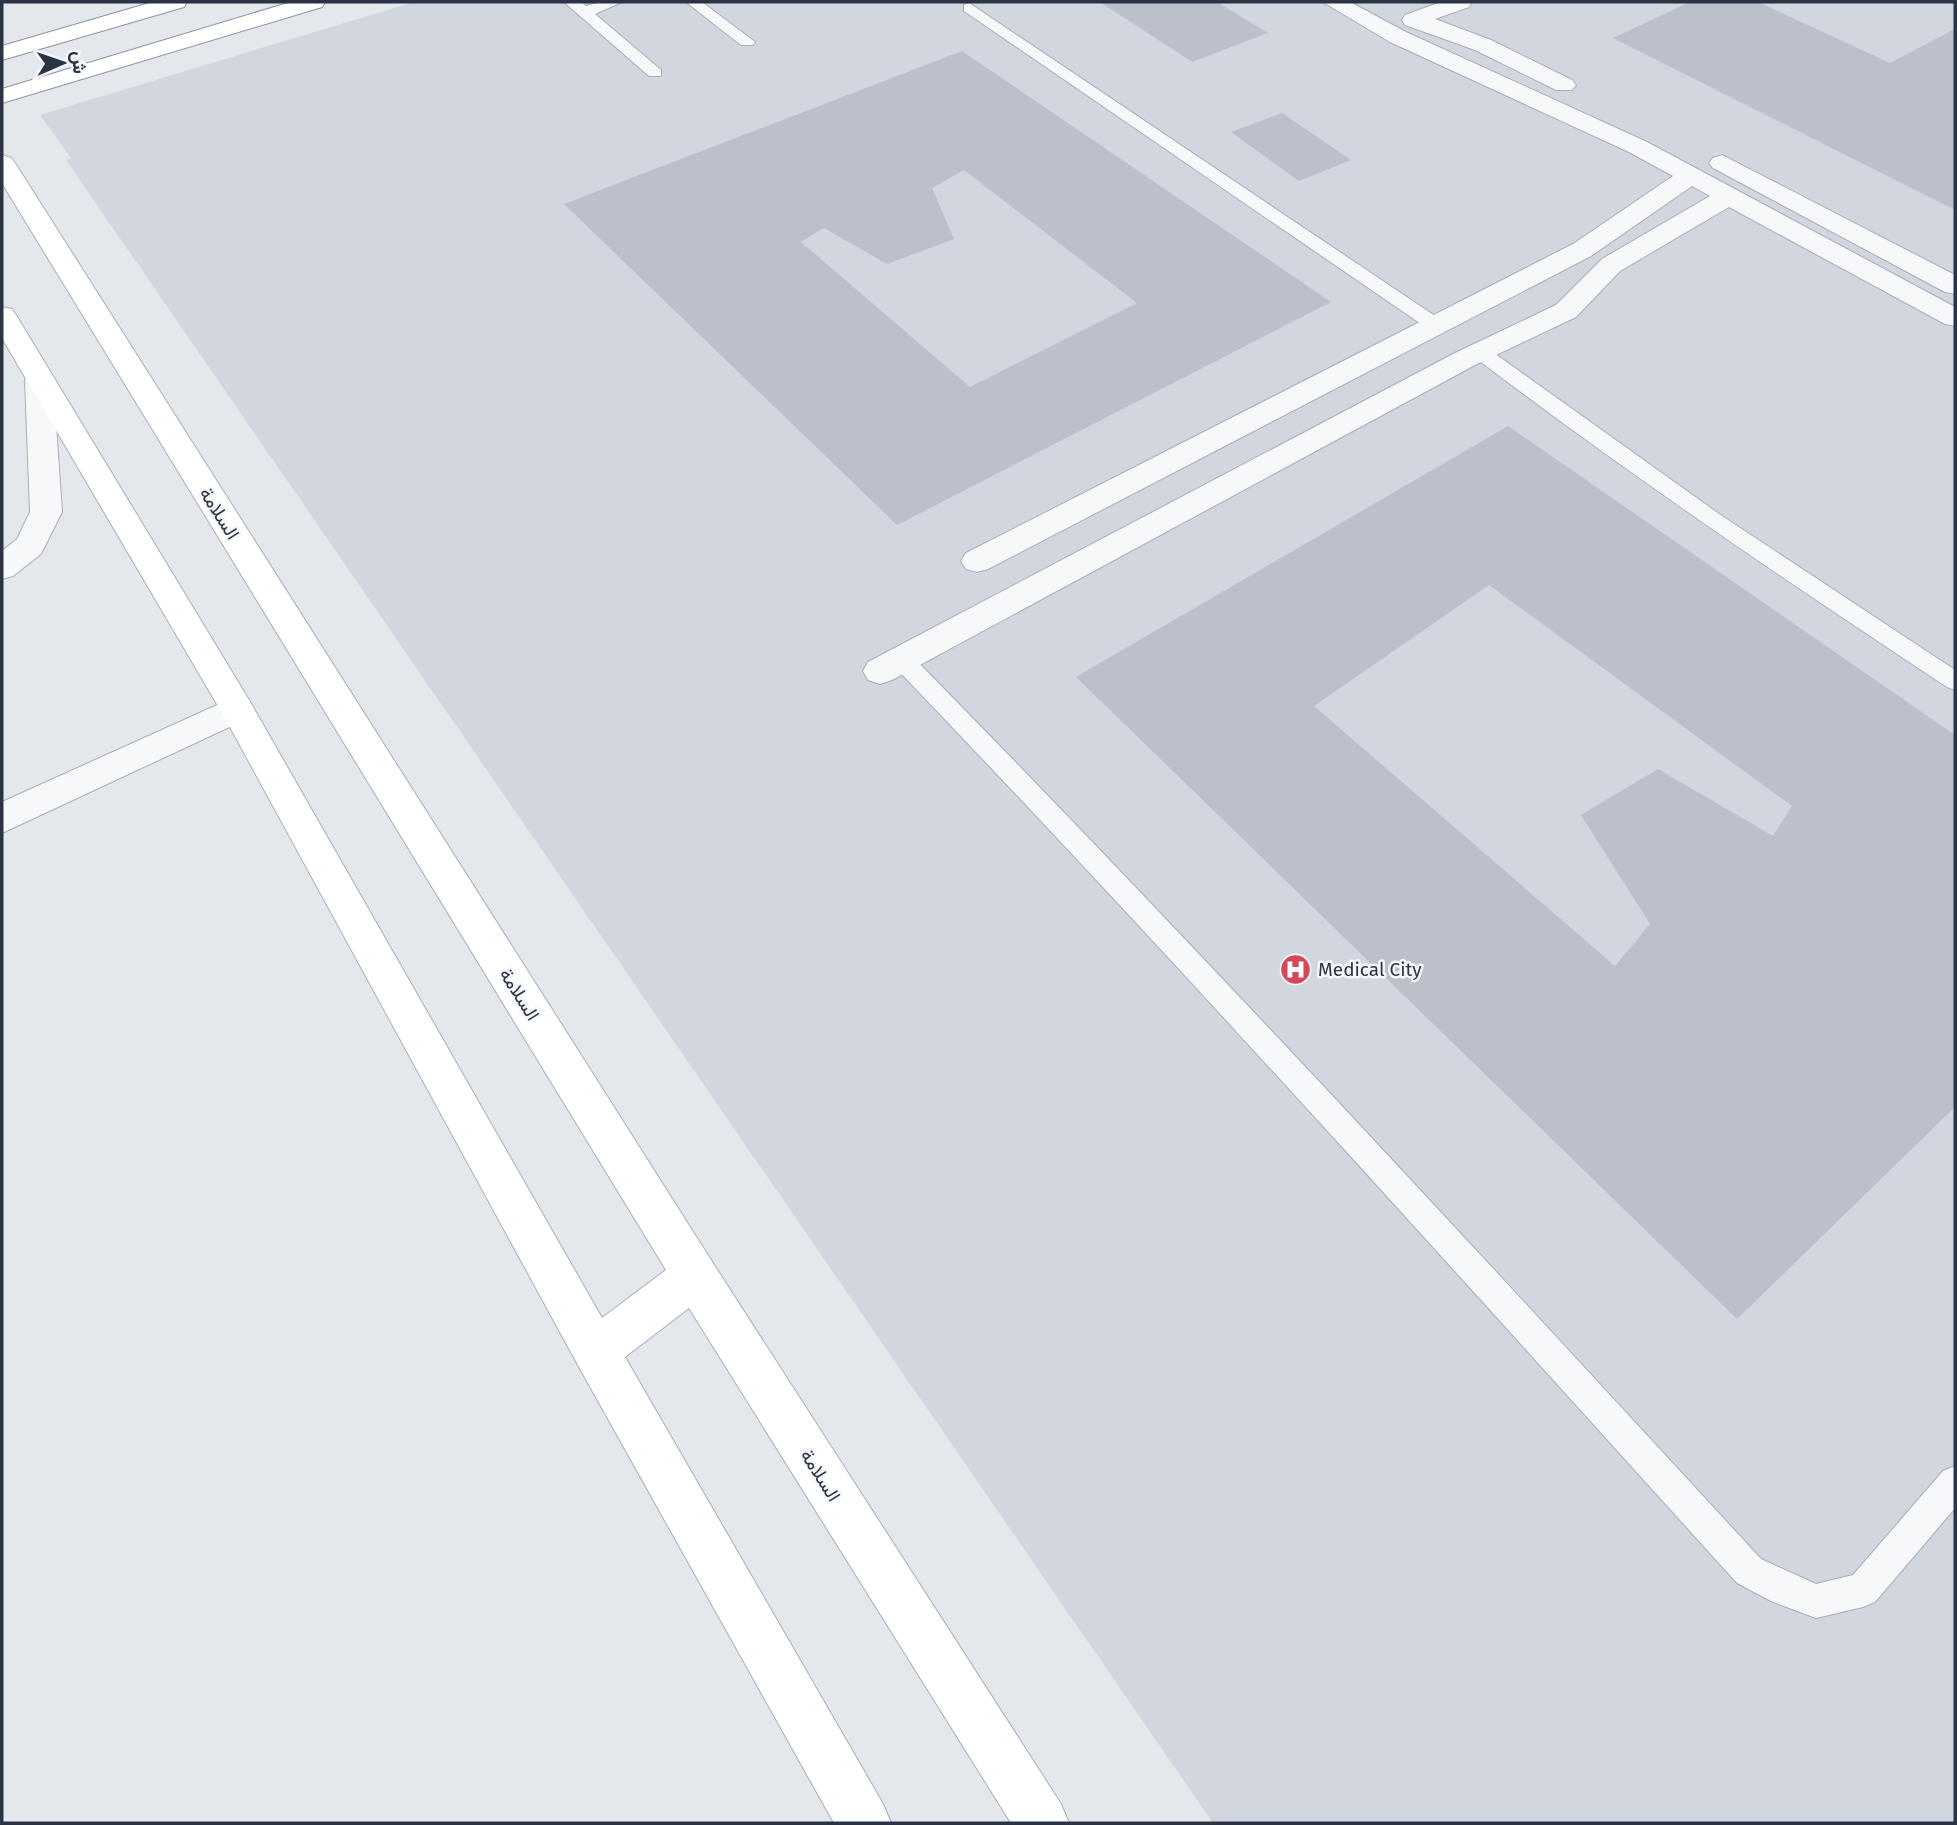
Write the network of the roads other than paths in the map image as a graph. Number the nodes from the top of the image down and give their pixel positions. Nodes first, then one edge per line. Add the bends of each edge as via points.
1 (176, 2) edge
2 (314, 2) edge
3 (615, 2) edge
4 (693, 2) edge
5 (1334, 2) edge
6 (1379, 2) edge
7 (1461, 2) edge
8 (578, 7) edge
9 (969, 8) dead end
10 (1413, 20) junction
11 (747, 42) dead end
12 (2, 53) edge
13 (655, 73) dead end
14 (1583, 94) dead end
15 (2, 96) edge
16 (1620, 113) dead end
17 (1689, 156) junction
18 (2, 163) edge
19 (1729, 195) junction
20 (1955, 286) edge
21 (2, 315) edge
22 (1955, 318) edge
23 (1434, 324) junction
24 (1480, 352) junction
25 (39, 380) junction
26 (977, 561) dead end
27 (2, 568) edge
28 (891, 665) joint
29 (1955, 681) edge
30 (237, 709) junction
31 (2, 818) edge
32 (695, 1276) junction
33 (595, 1351) junction
34 (1955, 1483) edge
35 (864, 1823) edge
36 (1042, 1823) edge

1 - 12 main road
2 - 15 main road
3 - 8 lane
4 - 11 lane
5 - 17 street via 1398,37 1638,147
6 - 10 street
7 - 10 street
8 - 13 lane
9 - 23 lane
10 - 14 street via 1483,45
16 - 17 street
17 - 19 street
17 - 20 street via 1807,205
17 - 23 street via 1582,250
18 - 32 main road, السلامة
19 - 22 street
19 - 24 street via 1611,265 1566,311
21 - 25 main road
23 - 26 street
24 - 28 street
24 - 29 lane via 1615,454
25 - 27 street via 46,512 30,546
25 - 30 main road
28 - 34 lane via 1079,843 1749,1571 1816,1601 1863,1590
30 - 31 street
30 - 33 main road
32 - 33 main road
32 - 36 main road, السلامة
33 - 35 main road

